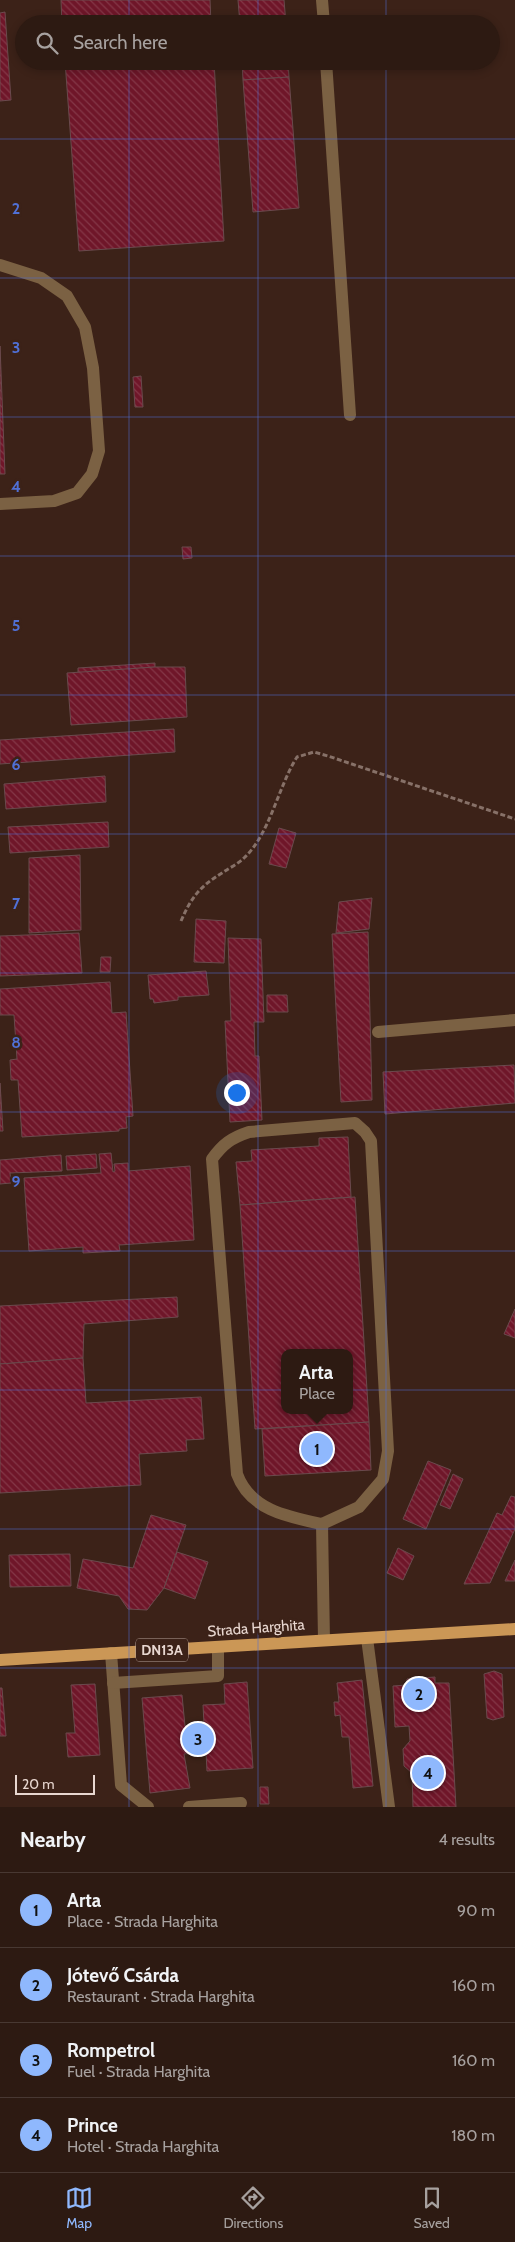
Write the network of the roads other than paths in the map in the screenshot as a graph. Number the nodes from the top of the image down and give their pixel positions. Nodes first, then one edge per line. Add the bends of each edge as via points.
1 (322, 0) edge
2 (323, 15) edge
3 (327, 70) edge
4 (0, 265) edge
5 (350, 415) dead end
6 (0, 504) edge
7 (515, 1020) edge
8 (378, 1032) dead end
9 (322, 1524) junction
10 (515, 1629) edge
11 (366, 1638) junction
12 (324, 1640) junction
13 (218, 1647) junction
14 (111, 1653) junction
15 (0, 1660) edge
16 (113, 1683) junction
17 (241, 1804) dead end
18 (148, 1807) edge
19 (190, 1807) edge
20 (389, 1807) edge

1 - 2 lane
3 - 5 lane
4 - 6 lane via 41,278 67,296 85,327 93,368 99,451 92,474 77,493 54,500
7 - 8 lane
9 - 9 lane via 359,1507 383,1479 388,1451 371,1141 355,1123 249,1132 232,1137 212,1159 237,1474 252,1499 282,1516
9 - 12 lane
10 - 11 main road, Strada Harghita / DN13A
11 - 12 main road, Strada Harghita / DN13A
11 - 20 lane
12 - 13 main road, Strada Harghita / DN13A
13 - 14 main road, Strada Harghita / DN13A
13 - 16 lane via 218,1676
14 - 15 main road, Strada Harghita / DN13A
14 - 16 lane
16 - 18 lane via 121,1785
17 - 19 lane

